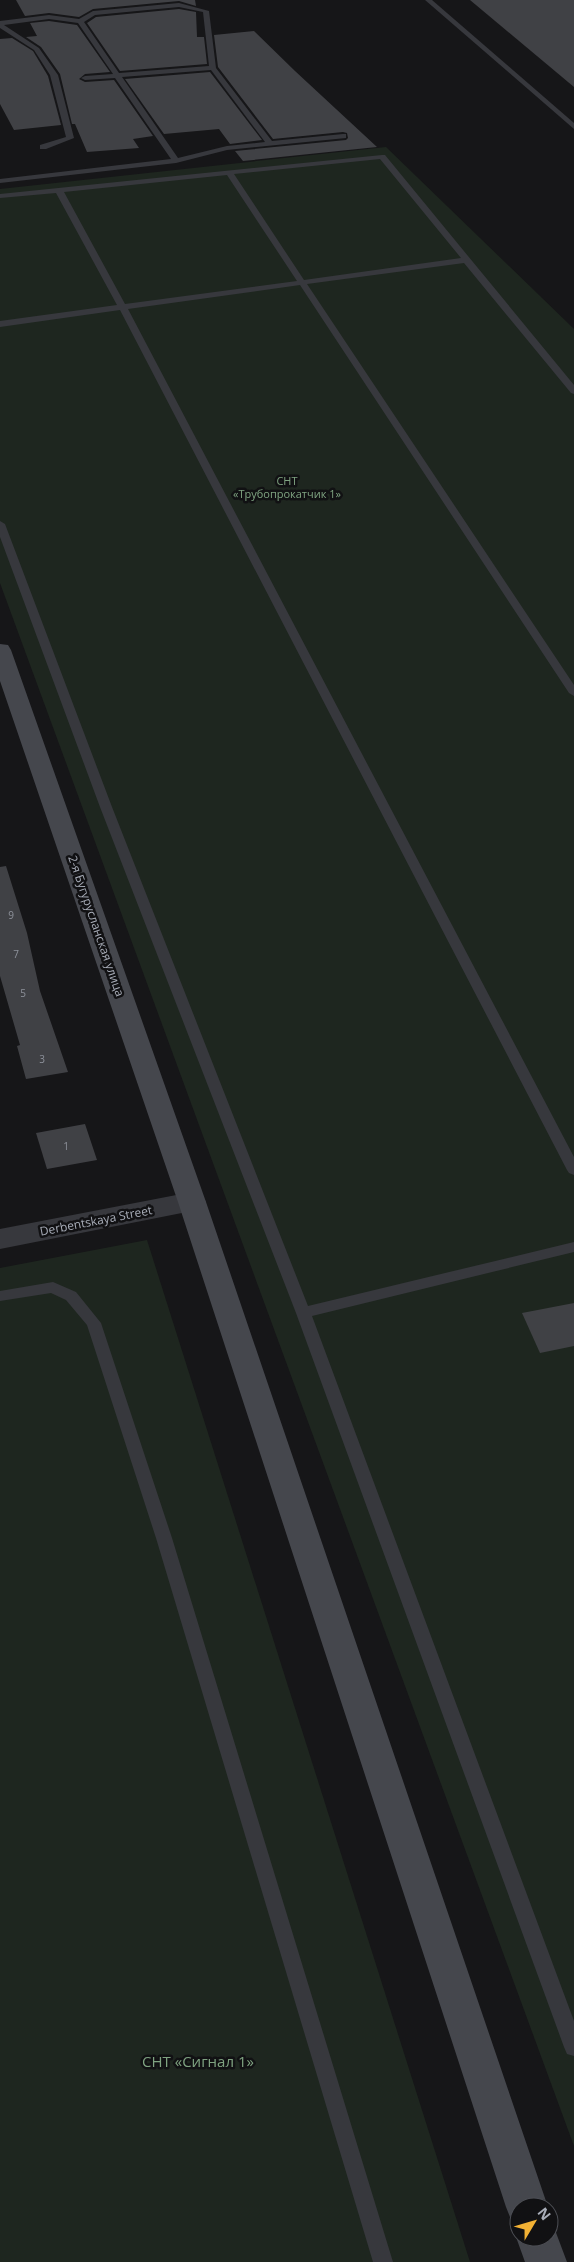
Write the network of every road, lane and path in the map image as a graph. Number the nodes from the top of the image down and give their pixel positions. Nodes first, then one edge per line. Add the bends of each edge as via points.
1 (428, 0) edge
2 (80, 21) junction
3 (0, 24) edge
4 (213, 68) junction
5 (118, 75) junction
6 (85, 78) dead end
7 (574, 127) edge
8 (344, 136) dead end
9 (270, 144) junction
10 (43, 147) dead end
11 (176, 161) junction
12 (230, 174) junction
13 (0, 181) edge
14 (59, 190) junction
15 (0, 196) edge
16 (467, 260) junction
17 (301, 281) junction
18 (122, 306) junction
19 (0, 324) edge
20 (574, 391) edge
21 (0, 524) edge
22 (0, 650) edge
23 (574, 693) edge
24 (574, 1170) edge
25 (192, 1202) junction
26 (0, 1239) edge
27 (574, 1247) edge
28 (0, 1296) edge
29 (304, 1313) junction
30 (574, 2047) edge
31 (524, 2197) edge
32 (541, 2247) edge
33 (383, 2262) edge
34 (546, 2262) edge

1 - 7 lane
2 - 3 lane via 49,17
2 - 4 lane via 93,13 178,5 206,11
2 - 5 lane
3 - 10 lane via 38,49 54,75 70,138
4 - 5 lane
4 - 9 lane
5 - 6 lane
5 - 11 lane
8 - 9 lane
9 - 11 lane via 227,148
11 - 13 lane
12 - 14 lane
12 - 16 lane via 382,157
12 - 17 lane
14 - 15 lane
14 - 18 lane
16 - 17 lane
16 - 20 lane
17 - 18 lane
17 - 23 lane
18 - 19 lane
18 - 24 lane
21 - 29 lane via 106,808
22 - 25 street, 2-я Бугурусланская улица
25 - 26 street, Derbentskaya Street
25 - 31 street, 2-я Бугурусланская улица
27 - 29 lane
28 - 33 lane via 53,1287 71,1296 94,1323 166,1548
29 - 30 lane
32 - 34 street

